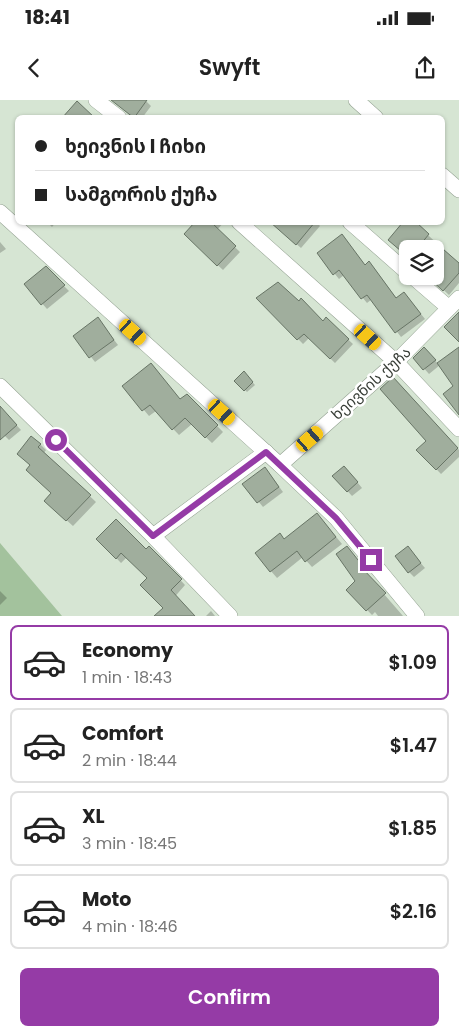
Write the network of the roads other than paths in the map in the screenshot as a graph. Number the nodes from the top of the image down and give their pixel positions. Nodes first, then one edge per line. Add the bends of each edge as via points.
1 (96, 100) edge
2 (356, 100) edge
3 (115, 115) edge
4 (373, 115) edge
5 (445, 178) edge
6 (459, 190) edge
7 (0, 212) edge
8 (242, 225) edge
9 (353, 225) edge
10 (399, 265) edge
11 (426, 285) edge
12 (454, 303) edge
13 (396, 362) junction
14 (0, 386) edge
15 (459, 429) edge
16 (266, 452) junction
17 (280, 465) junction
18 (153, 536) junction
19 (230, 616) edge
20 (417, 616) edge

1 - 3 street
2 - 4 street
5 - 6 street
7 - 16 street
8 - 13 street
9 - 10 street
11 - 12 street
12 - 13 street, ხეივნის ქუჩა
13 - 15 street
13 - 17 street, ხეივნის ქუჩა
14 - 18 street
16 - 17 street
16 - 18 street
17 - 20 street via 336,518
18 - 19 street

